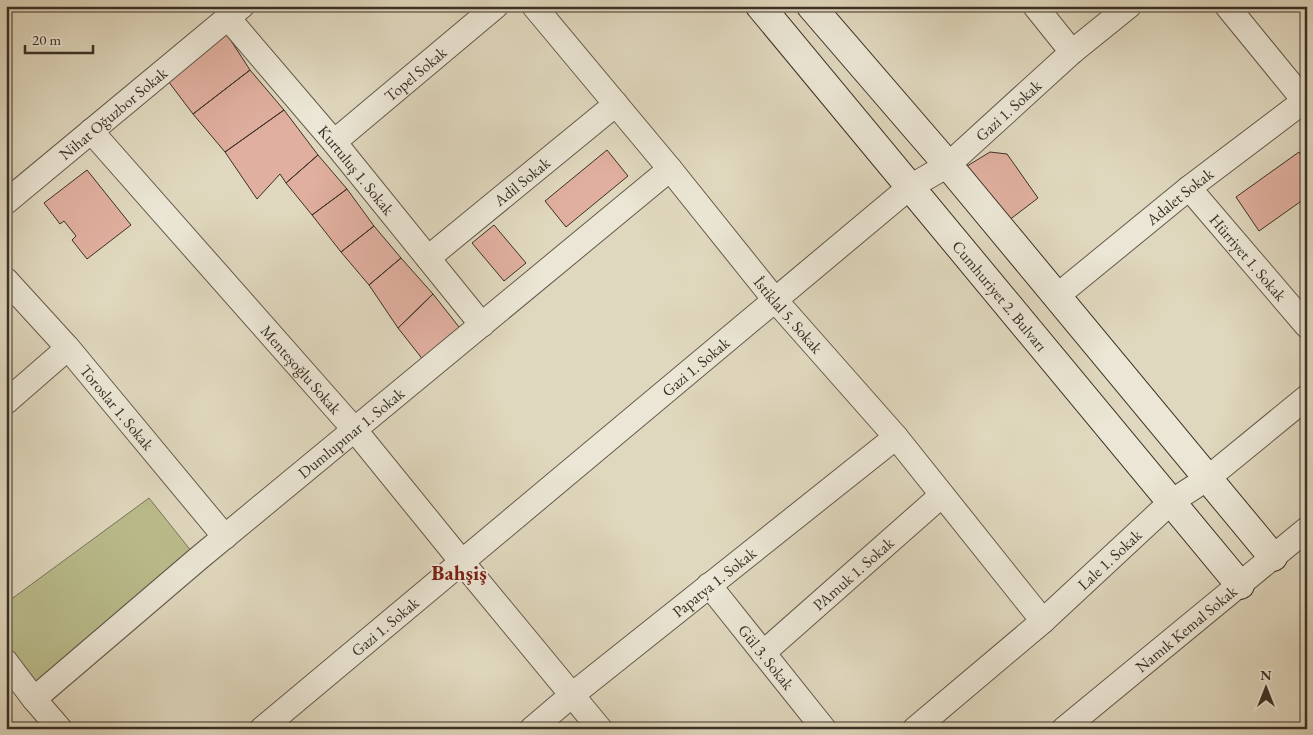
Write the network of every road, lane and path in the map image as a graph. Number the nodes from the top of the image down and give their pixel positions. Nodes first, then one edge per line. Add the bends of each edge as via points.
1 (496, 6) edge
2 (534, 6) edge
3 (760, 6) edge
4 (811, 6) edge
5 (1035, 6) edge
6 (1129, 6) edge
7 (1228, 6) edge
8 (235, 12) edge
9 (1072, 52) junction
10 (1305, 103) edge
11 (616, 104) junction
12 (91, 131) junction
13 (334, 142) junction
14 (948, 165) junction
15 (670, 169) junction
16 (910, 187) junction
17 (1190, 188) junction
18 (6, 202) edge
19 (428, 258) junction
20 (6, 280) edge
21 (1057, 296) junction
22 (775, 300) junction
23 (482, 324) junction
24 (1307, 326) edge
25 (68, 348) junction
26 (1307, 397) edge
27 (6, 402) edge
28 (354, 429) junction
29 (896, 436) junction
30 (1208, 478) junction
31 (942, 495) junction
32 (1171, 502) junction
33 (1307, 529) edge
34 (226, 537) junction
35 (1273, 557) junction
36 (462, 562) junction
37 (709, 585) junction
38 (1240, 585) junction
39 (1043, 621) junction
40 (763, 653) junction
41 (6, 662) edge
42 (572, 695) junction
43 (34, 699) junction
44 (60, 729) edge
45 (262, 729) edge
46 (532, 729) edge
47 (600, 729) edge
48 (824, 729) edge
49 (915, 729) edge
50 (1064, 729) edge

1 - 13 street, Topel Sokak
2 - 11 street, İstiklal 5. Sokak
3 - 16 main road, Cumhuriyet 2. Bulvarı
4 - 14 main road
5 - 9 street
6 - 9 street, Gazi 1. Sokak
7 - 10 street
8 - 12 street, Nihat Oğuzbor Sokak
8 - 13 street, Kurtuluş 1. Sokak
9 - 14 street, Gazi 1. Sokak
10 - 17 street, Adalet Sokak
11 - 15 street, İstiklal 5. Sokak
11 - 19 street, Adil Sokak
12 - 18 street, Nihat Oğuzbor Sokak
12 - 28 street, Menteşoğlu Sokak
13 - 19 street, Kurtuluş 1. Sokak
14 - 16 street, Gazi 1. Sokak
14 - 21 main road
15 - 22 street, İstiklal 5. Sokak
15 - 23 street, Dumlupınar 1. Sokak
16 - 22 street, Gazi 1. Sokak
16 - 32 main road, Cumhuriyet 2. Bulvarı
17 - 21 street, Adalet Sokak
17 - 24 street, Hürriyet 1. Sokak
19 - 23 street, Kurtuluş 1. Sokak
20 - 25 street, Toroslar 1. Sokak
21 - 30 main road
22 - 29 street, İstiklal 5. Sokak
22 - 36 street, Gazi 1. Sokak
23 - 28 street, Dumlupınar 1. Sokak
25 - 27 street
25 - 34 street, Toroslar 1. Sokak
26 - 30 street, Lale 1. Sokak
28 - 34 street, Dumlupınar 1. Sokak
28 - 36 street, Menteşoğlu Sokak
29 - 31 street, İstiklal 5. Sokak
29 - 37 street, Papatya 1. Sokak
30 - 32 street, Lale 1. Sokak
30 - 35 main road
31 - 39 street, İstiklal 5. Sokak
31 - 40 street, PAmuk 1. Sokak
32 - 38 main road, Cumhuriyet 2. Bulvarı
32 - 39 street, Lale 1. Sokak
33 - 35 street, Namık Kemal Sokak
34 - 43 street, Dumlupınar 1. Sokak
35 - 38 street, Namık Kemal Sokak
36 - 42 street, Menteşoğlu Sokak
36 - 45 street, Gazi 1. Sokak
37 - 40 street, Gül 3. Sokak
37 - 42 street, Papatya 1. Sokak
38 - 50 street, Namık Kemal Sokak
39 - 49 street, Lale 1. Sokak
40 - 48 street, Gül 3. Sokak
41 - 43 street
42 - 46 street, Papatya 1. Sokak
42 - 47 street, Menteşoğlu Sokak
43 - 44 street

